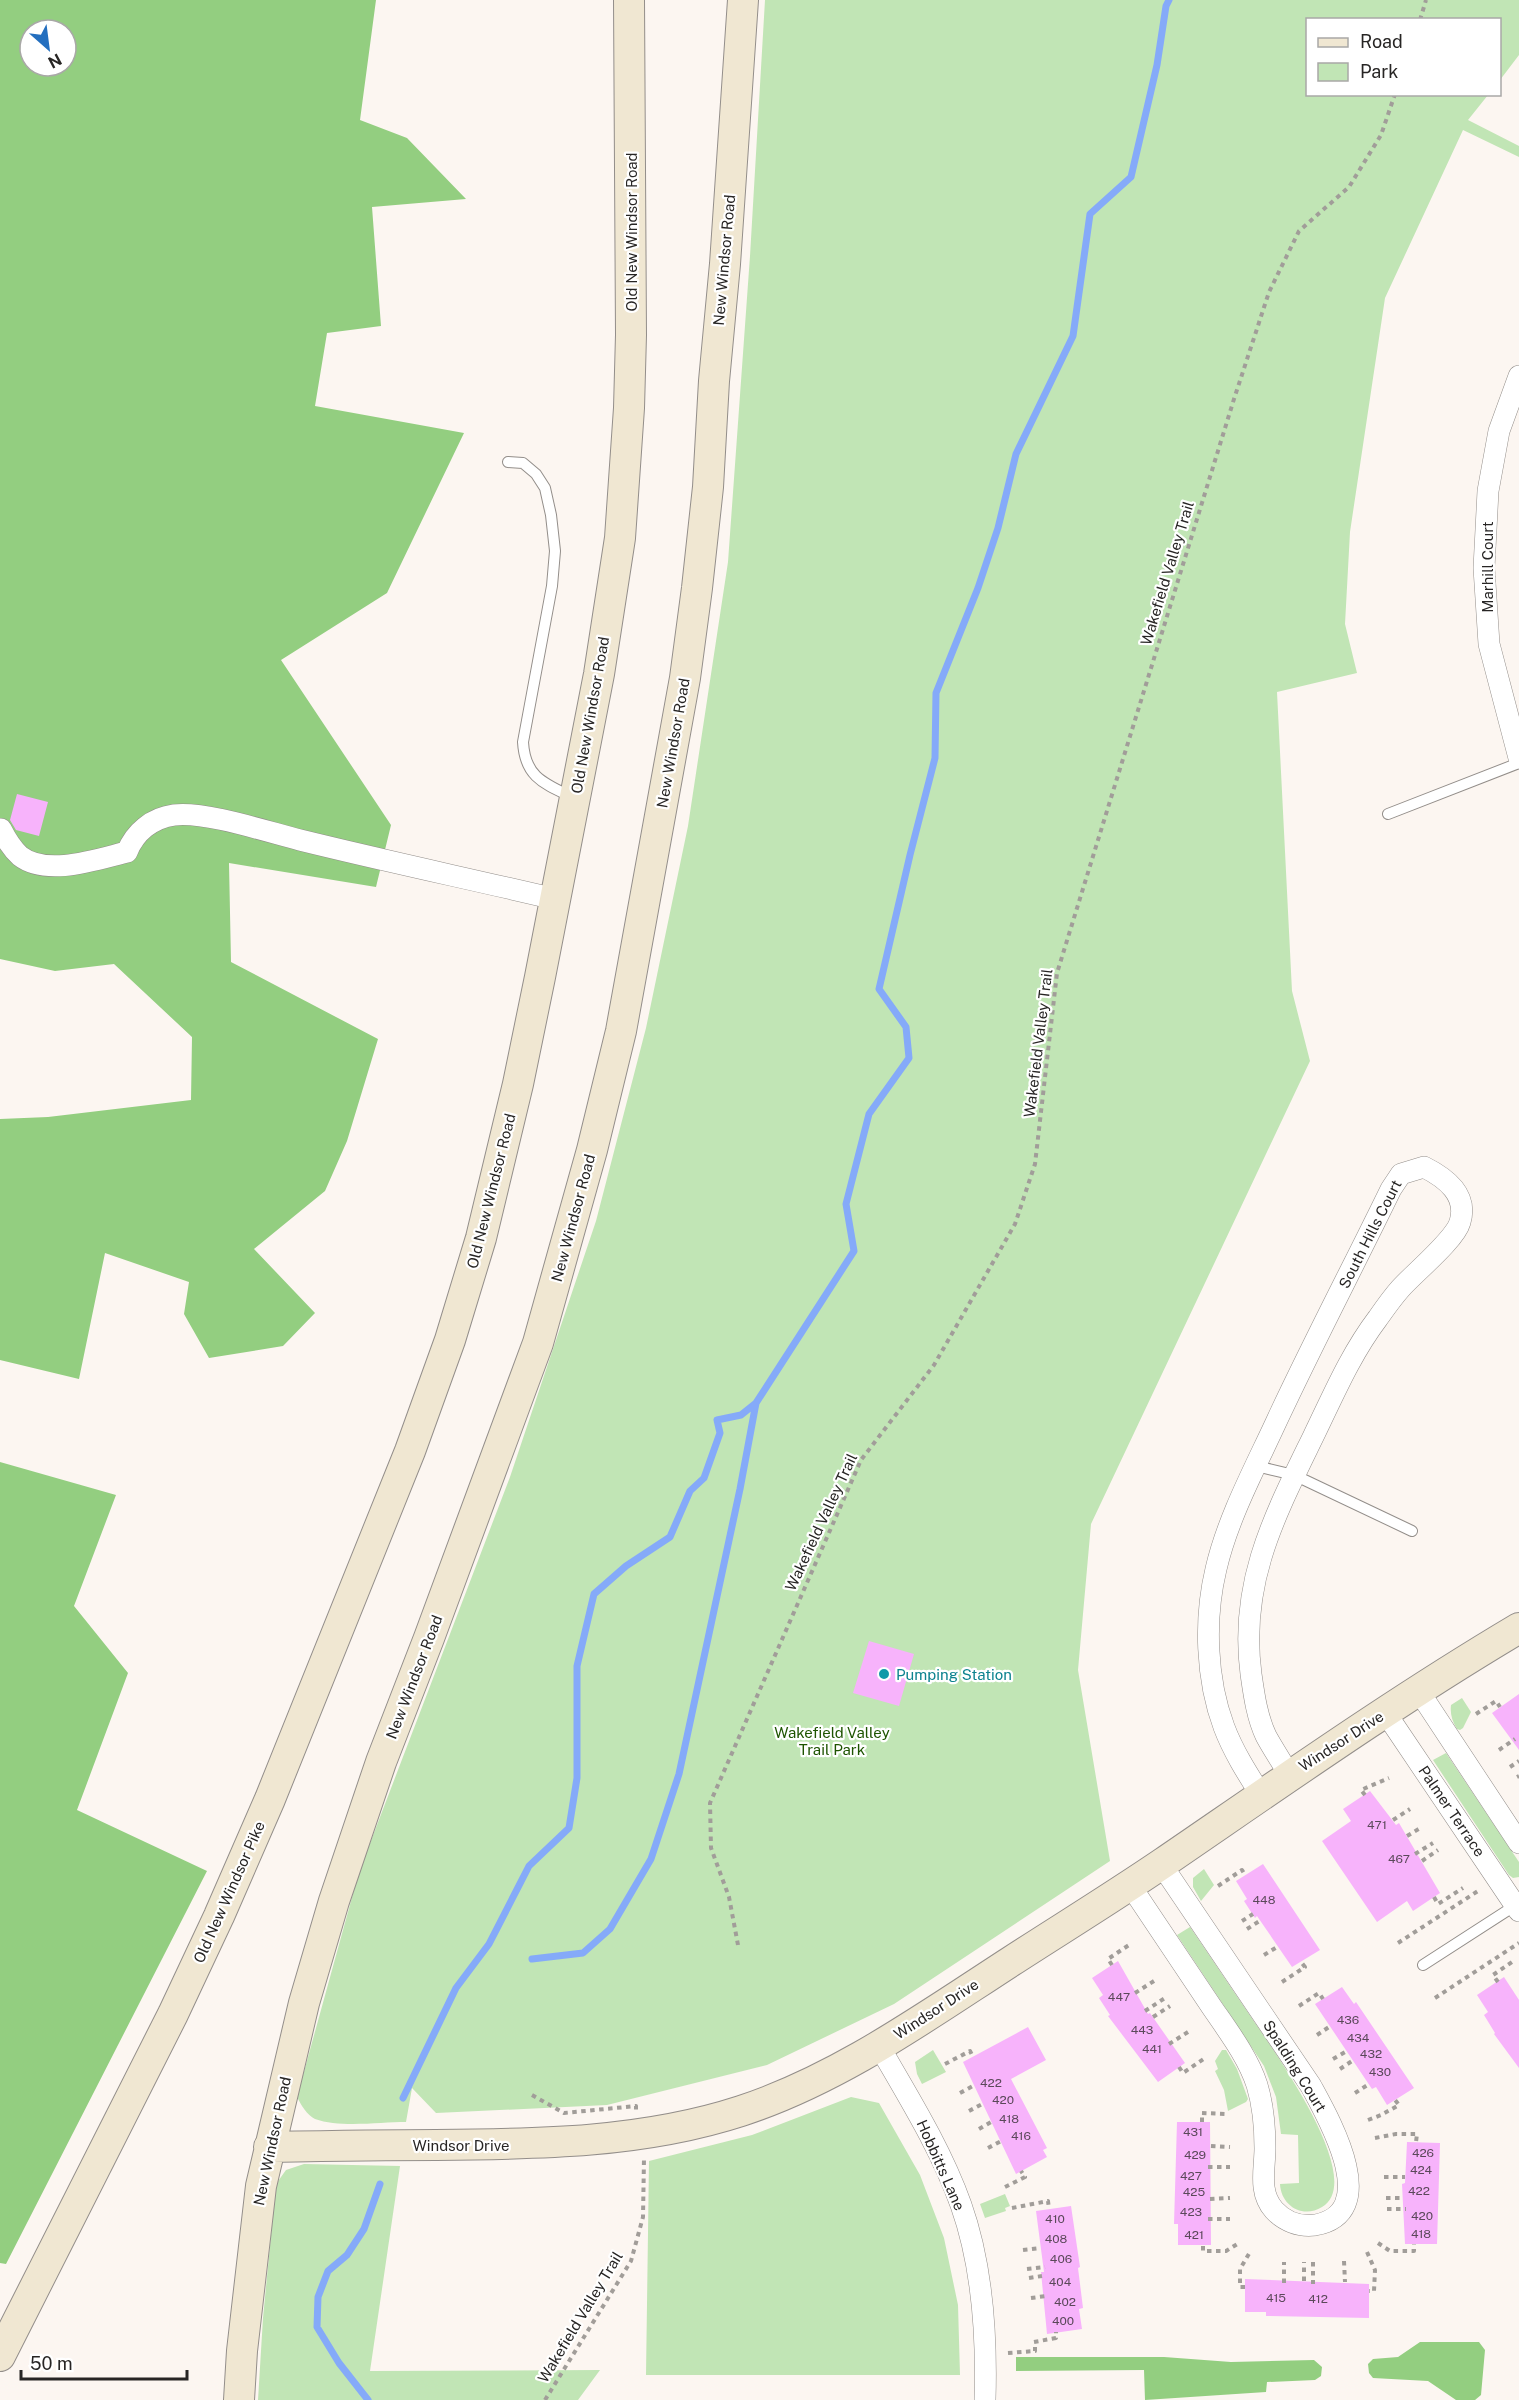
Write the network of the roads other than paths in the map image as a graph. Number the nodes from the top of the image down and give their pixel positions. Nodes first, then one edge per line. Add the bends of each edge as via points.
1 (630, 0) edge
2 (743, 0) edge
3 (1519, 376) edge
4 (508, 462) dead end
5 (1519, 758) edge
6 (1519, 763) edge
7 (574, 798) junction
8 (1388, 814) dead end
9 (1, 829) edge
10 (555, 898) junction
11 (424, 1413) joint
12 (1256, 1466) junction
13 (1294, 1475) junction
14 (1412, 1531) dead end
15 (1519, 1628) edge
16 (1418, 1690) junction
17 (1385, 1712) junction
18 (1289, 1775) junction
19 (1261, 1795) junction
20 (1519, 1843) edge
21 (1161, 1864) junction
22 (1130, 1885) junction
23 (1518, 1906) edge
24 (1423, 1965) dead end
25 (879, 2046) junction
26 (268, 2147) junction
27 (0, 2356) edge
28 (239, 2400) edge
29 (985, 2400) edge

1 - 7 street, Old New Windsor Road via 631,335 620,538 599,674
2 - 26 street, New Windsor Road via 698,577 685,678 621,1031 538,1343 381,1762 334,1901
3 - 5 street, Marhill Court via 1499,431 1488,491 1484,568 1489,644
4 - 7 lane via 523,463 545,488 555,551 523,742 524,757 530,771 542,783
6 - 8 lane
7 - 10 street, Old New Windsor Road
9 - 10 street via 22,857 49,866 78,864 127,852 133,837 158,819 175,814 218,819
10 - 11 street, Old New Windsor Road via 519,1084 481,1238
11 - 27 street, Old New Windsor Pike via 270,1799 219,1916
12 - 13 lane
12 - 13 street, South Hills Court via 1391,1189 1401,1174 1424,1167 1460,1196 1460,1225 1399,1290 1369,1329
12 - 19 street, South Hills Court via 1216,1570 1209,1644 1224,1726
13 - 14 lane
13 - 18 street, South Hills Court via 1268,1534 1248,1616 1253,1692 1266,1735
15 - 16 street, Windsor Drive
16 - 17 street, Windsor Drive
16 - 20 street
17 - 18 street, Windsor Drive
17 - 23 street, Palmer Terrace
18 - 19 street, Windsor Drive
19 - 21 street, Windsor Drive
21 - 22 street, Windsor Drive
21 - 22 street, Spalding Court via 1311,2086 1328,2119 1341,2149 1349,2192 1338,2214 1326,2222 1298,2225 1284,2219 1265,2196 1264,2119 1252,2072
22 - 25 street, Windsor Drive
23 - 24 lane
25 - 26 street, Windsor Drive via 742,2111 639,2134 522,2144
25 - 29 street, Hobbitts Lane via 941,2158 962,2206 982,2295
26 - 28 street, New Windsor Road via 252,2259

